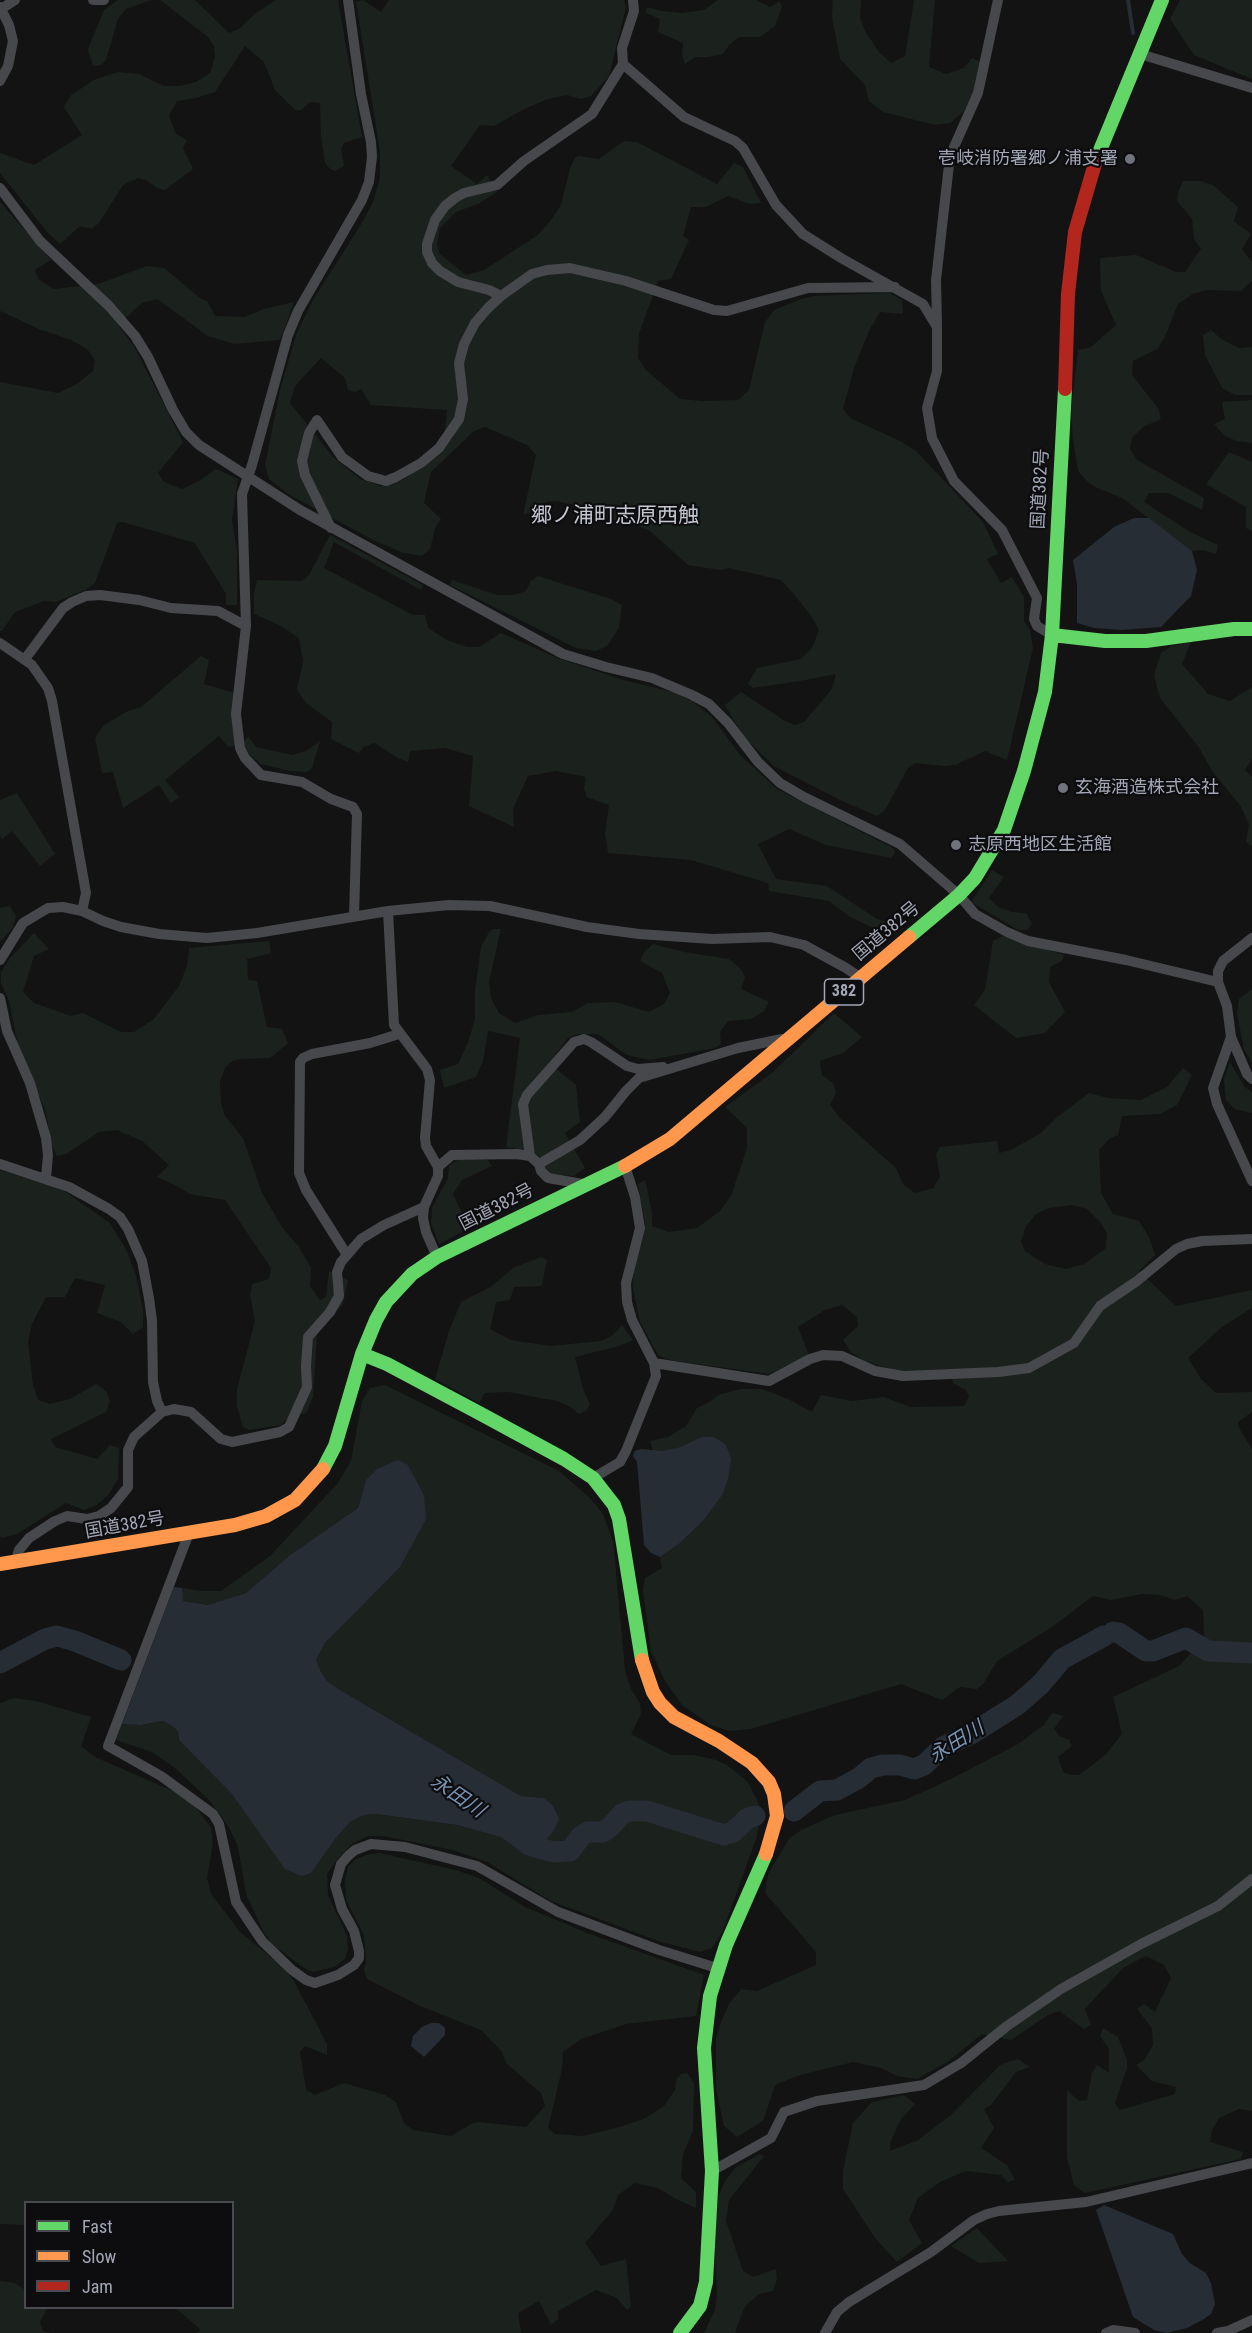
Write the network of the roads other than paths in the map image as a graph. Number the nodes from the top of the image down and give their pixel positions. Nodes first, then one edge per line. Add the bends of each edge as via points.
1 (15, 0) edge
2 (93, 0) edge
3 (104, 0) edge
4 (348, 0) edge
5 (633, 0) edge
6 (998, 0) edge
7 (1162, 0) edge
8 (1, 8) edge
9 (1140, 54) junction
10 (623, 64) junction
11 (0, 81) edge
12 (1252, 88) edge
13 (0, 188) edge
14 (895, 287) junction
15 (501, 296) junction
16 (937, 327) junction
17 (248, 476) junction
18 (332, 528) junction
19 (246, 626) junction
20 (1252, 629) edge
21 (1052, 635) junction
22 (0, 643) edge
23 (25, 659) junction
24 (958, 895) junction
25 (82, 911) junction
26 (388, 911) junction
27 (354, 916) junction
28 (1252, 939) edge
29 (0, 960) edge
30 (861, 978) junction
31 (1218, 982) junction
32 (0, 998) edge
33 (399, 1034) junction
34 (790, 1037) junction
35 (1231, 1037) junction
36 (680, 1065) junction
37 (1252, 1079) edge
38 (530, 1156) junction
39 (0, 1164) edge
40 (539, 1164) junction
41 (626, 1166) junction
42 (438, 1167) junction
43 (46, 1178) junction
44 (1252, 1181) edge
45 (585, 1184) junction
46 (424, 1207) junction
47 (1252, 1239) edge
48 (347, 1255) junction
49 (437, 1257) junction
50 (362, 1354) junction
51 (654, 1363) junction
52 (162, 1412) junction
53 (593, 1478) junction
54 (189, 1533) junction
55 (16, 1560) junction
56 (0, 1564) edge
57 (1252, 1879) edge
58 (717, 1968) junction
59 (1252, 2163) edge
60 (712, 2171) junction
61 (1252, 2320) edge
62 (680, 2333) edge
63 (825, 2333) edge
64 (1106, 2333) edge
65 (1134, 2333) edge
66 (1217, 2333) edge

1 - 8 street
2 - 3 street
4 - 17 street via 371,142 369,182 363,200 288,335
5 - 10 street via 634,11 622,48
6 - 16 street via 978,93 950,156 936,280
7 - 9 main road, 国道382号 / 382
8 - 11 street via 13,41
9 - 12 street
9 - 21 main road, 国道382号 / 382 via 1092,169 1075,232 1068,294
10 - 14 street via 684,117 743,148 776,205 803,234
10 - 15 street via 592,114 497,184 454,198 435,220 427,244 432,263 458,282
13 - 17 street via 40,241 135,336 186,432 199,445
14 - 15 street via 808,288 727,311 570,268 532,274
14 - 16 street via 923,304
15 - 18 street via 475,323 464,344 459,363 463,399 459,419 439,448 421,463 386,481 368,476 342,457 317,420 309,433 302,461 304,475
16 - 21 street via 937,371 927,408 932,438 954,481 1002,530 1037,598 1037,626
17 - 18 street
17 - 19 street via 241,512
18 - 24 street via 562,654 652,678 709,704 780,783 900,844
19 - 23 street via 218,611 171,608 100,595 86,597 63,609
19 - 27 street via 236,714 240,748 261,775 302,782 353,807 357,814
20 - 21 main road via 1146,641
21 - 24 main road, 国道382号 / 382 via 1045,692 1004,830 975,878
22 - 23 street
23 - 25 street via 40,674 52,701 86,894
24 - 30 main road, 国道382号 / 382
24 - 31 street via 975,914 1028,941
25 - 27 street via 121,927 200,938 257,933
25 - 29 street via 63,907 39,911 23,923
26 - 27 street
26 - 30 street via 449,905 490,906 588,927 639,933 712,939 770,937 804,945
26 - 33 street via 394,1025
28 - 31 street via 1223,962
30 - 34 main road, 国道382号 / 382
31 - 35 street via 1227,1006
32 - 43 street via 7,1031 30,1083 46,1138
33 - 42 street via 428,1068 430,1092 425,1138
33 - 48 street via 312,1054 300,1062 299,1173
34 - 36 street
34 - 41 main road, 国道382号 / 382 via 670,1139
35 - 37 street
35 - 44 street via 1213,1088
36 - 38 street via 638,1069 584,1039 574,1042 523,1104
36 - 40 street via 639,1078 580,1140
38 - 40 street
38 - 42 street via 452,1155
39 - 43 street
40 - 45 street via 548,1178
41 - 45 main road, 国道382号 / 382
41 - 51 street via 640,1228 626,1282 627,1302
42 - 46 street via 435,1187
43 - 52 street via 109,1209 120,1217 134,1240 153,1321 153,1382
45 - 49 main road, 国道382号 / 382
46 - 48 street via 361,1239
46 - 49 street via 426,1232
47 - 51 street via 1202,1241 1176,1250 1100,1306 1074,1343 1029,1368 903,1376 875,1371 842,1356 823,1355 769,1381
48 - 52 street via 337,1272 339,1296 308,1337 307,1387 289,1427 232,1442 221,1439 191,1412
49 - 50 main road, 国道382号 / 382 via 412,1274 386,1302
50 - 53 main road via 481,1414
50 - 54 main road, 国道382号 / 382 via 335,1446 306,1491 266,1516
51 - 53 street via 656,1376 626,1451 620,1462
52 - 55 street via 134,1437 128,1450 128,1487 111,1508 87,1519 67,1516 55,1521 29,1538
53 - 58 main road via 614,1505 619,1519 638,1642 653,1692 674,1717 752,1763 774,1794 775,1828
54 - 55 main road, 国道382号 / 382
54 - 58 street via 108,1746 161,1776 213,1814 219,1824 236,1902 262,1941 292,1970 315,1983 354,1965 359,1951 335,1885 341,1864 348,1856 371,1844 405,1847 477,1866 558,1912
55 - 56 main road, 国道382号 / 382
57 - 60 street via 1218,1906 1061,1989 924,2085 817,2101 784,2112 771,2138
58 - 60 main road via 704,2048
59 - 63 street via 1086,2202 987,2214 849,2302 837,2312
60 - 62 main road via 703,2295 700,2306
61 - 66 street
64 - 65 street

